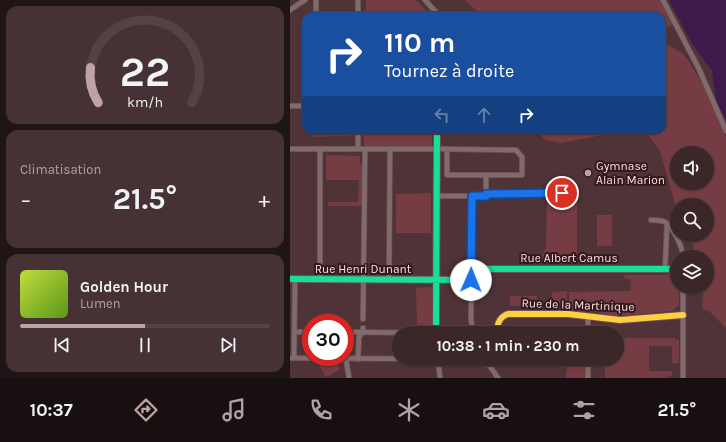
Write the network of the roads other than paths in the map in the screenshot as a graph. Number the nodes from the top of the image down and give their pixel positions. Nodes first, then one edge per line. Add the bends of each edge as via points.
1 (305, 0) edge
2 (316, 0) edge
3 (358, 0) edge
4 (425, 0) edge
5 (663, 0) edge
6 (290, 10) edge
7 (316, 12) edge
8 (358, 12) edge
9 (436, 12) edge
10 (290, 106) edge
11 (302, 106) edge
12 (726, 131) edge
13 (358, 134) edge
14 (439, 134) edge
15 (290, 149) edge
16 (320, 149) junction
17 (358, 149) junction
18 (365, 149) junction
19 (390, 149) junction
20 (441, 149) junction
21 (486, 175) junction
22 (486, 191) dead end
23 (573, 192) dead end
24 (437, 196) junction
25 (472, 196) junction
26 (652, 220) dead end
27 (667, 224) junction
28 (682, 250) edge
29 (472, 269) junction
30 (666, 269) junction
31 (670, 269) edge
32 (292, 279) edge
33 (320, 279) junction
34 (364, 280) junction
35 (389, 280) junction
36 (436, 280) junction
37 (471, 280) junction
38 (683, 294) edge
39 (683, 315) junction
40 (588, 317) junction
41 (363, 319) dead end
42 (436, 326) edge
43 (472, 326) edge
44 (497, 326) edge
45 (588, 326) edge
46 (363, 330) junction
47 (354, 331) edge
48 (294, 332) junction
49 (302, 332) edge
50 (392, 332) edge
51 (292, 358) edge
52 (302, 358) edge
53 (354, 359) edge
54 (358, 359) junction
55 (392, 359) edge
56 (347, 366) edge
57 (439, 366) edge
58 (588, 366) edge
59 (490, 367) edge
60 (349, 378) edge
61 (440, 378) edge
62 (498, 378) edge
63 (588, 378) edge
64 (683, 378) edge

1 - 6 street
2 - 7 street
3 - 8 street
4 - 9 street
5 - 12 street via 700,69
10 - 11 street
13 - 17 street
14 - 20 street
15 - 16 street
16 - 17 street
16 - 33 street
17 - 18 street
18 - 19 street
18 - 34 street
19 - 20 street
19 - 35 street
20 - 21 street via 447,175
20 - 21 street via 516,150 522,157 522,175
20 - 24 street
21 - 22 street
23 - 25 street
24 - 25 street
24 - 36 street
25 - 29 street
26 - 27 street
27 - 28 street
27 - 30 street
29 - 30 street, Rue Albert Camus
29 - 37 street
30 - 31 street, Rue Albert Camus
32 - 33 street, Rue Henri Dunant
32 - 48 street
33 - 34 street, Rue Henri Dunant
34 - 35 street, Rue Henri Dunant
34 - 41 street
35 - 36 street, Rue Henri Dunant
36 - 37 street, Rue Henri Dunant
36 - 42 street
37 - 43 street
38 - 39 street
39 - 40 street, Rue de la Martinique via 620,320
39 - 64 street
40 - 44 street, Rue de la Martinique via 571,314 508,314 498,320
40 - 45 street
46 - 47 street
46 - 50 street
46 - 54 street via 359,337
48 - 49 street
48 - 51 street
51 - 52 street
53 - 54 street
54 - 55 street
56 - 60 street
57 - 61 street
58 - 63 street
59 - 62 street

